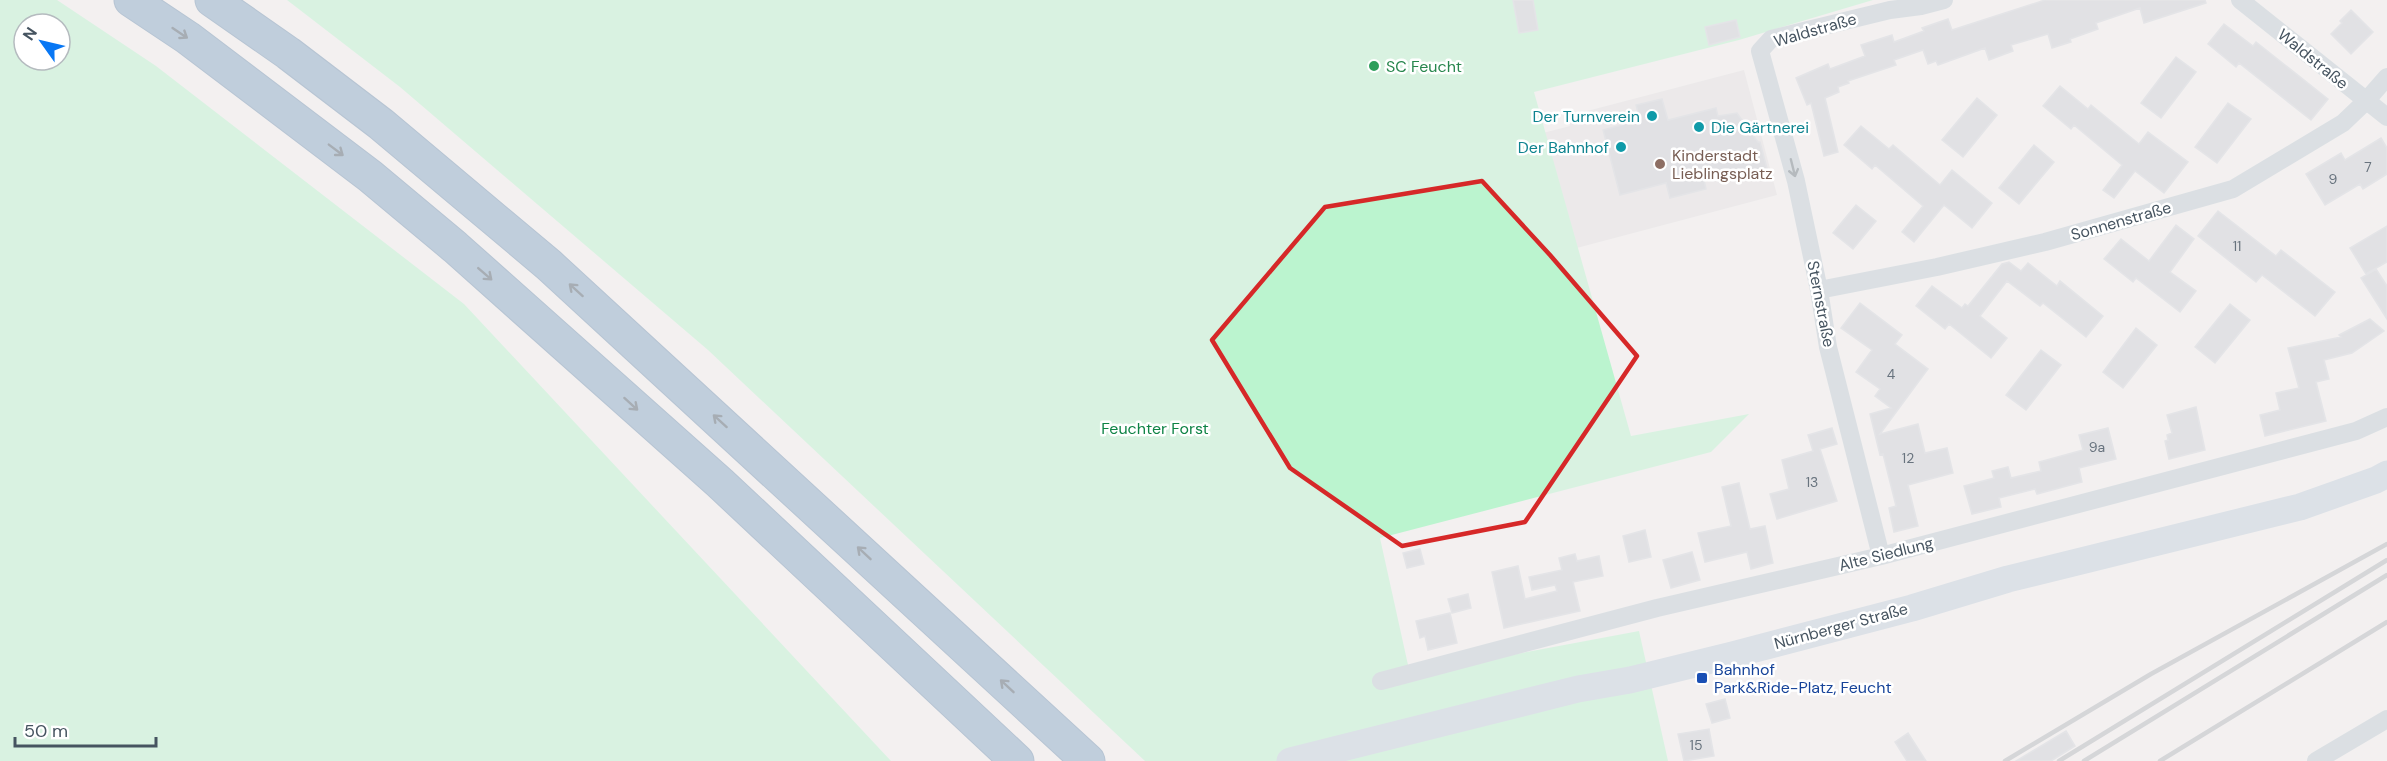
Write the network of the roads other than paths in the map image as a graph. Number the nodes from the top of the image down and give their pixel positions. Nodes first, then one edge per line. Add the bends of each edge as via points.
1 (131, 0) edge
2 (212, 0) edge
3 (1944, 0) edge
4 (2240, 0) edge
5 (1760, 51) joint
6 (2387, 76) edge
7 (2366, 101) junction
8 (2387, 117) edge
9 (1819, 290) junction
10 (2387, 417) edge
11 (2387, 474) edge
12 (1881, 556) junction
13 (1381, 681) dead end
14 (2387, 719) edge
15 (1017, 761) edge
16 (1088, 761) edge
17 (1290, 761) edge
18 (2316, 761) edge

1 -> 15 highway via 188,38 370,176 454,247 720,483
16 -> 2 highway via 549,265 381,124
3 - 5 street, Waldstraße via 1771,39
4 - 7 street, Waldstraße
5 -> 9 street, Sternstraße via 1796,181
6 - 7 street, Sonnenstraße
7 - 8 street, Waldstraße
7 - 9 street, Sonnenstraße via 2343,123 2233,189 2045,242
9 - 12 street, Sternstraße via 1828,346
10 - 12 street, Alte Siedlung via 2356,431
11 - 17 main road, Nürnberger Straße via 2300,507 2008,579 1689,666 1578,689
12 - 13 street, Alte Siedlung via 1667,606
14 - 18 street

